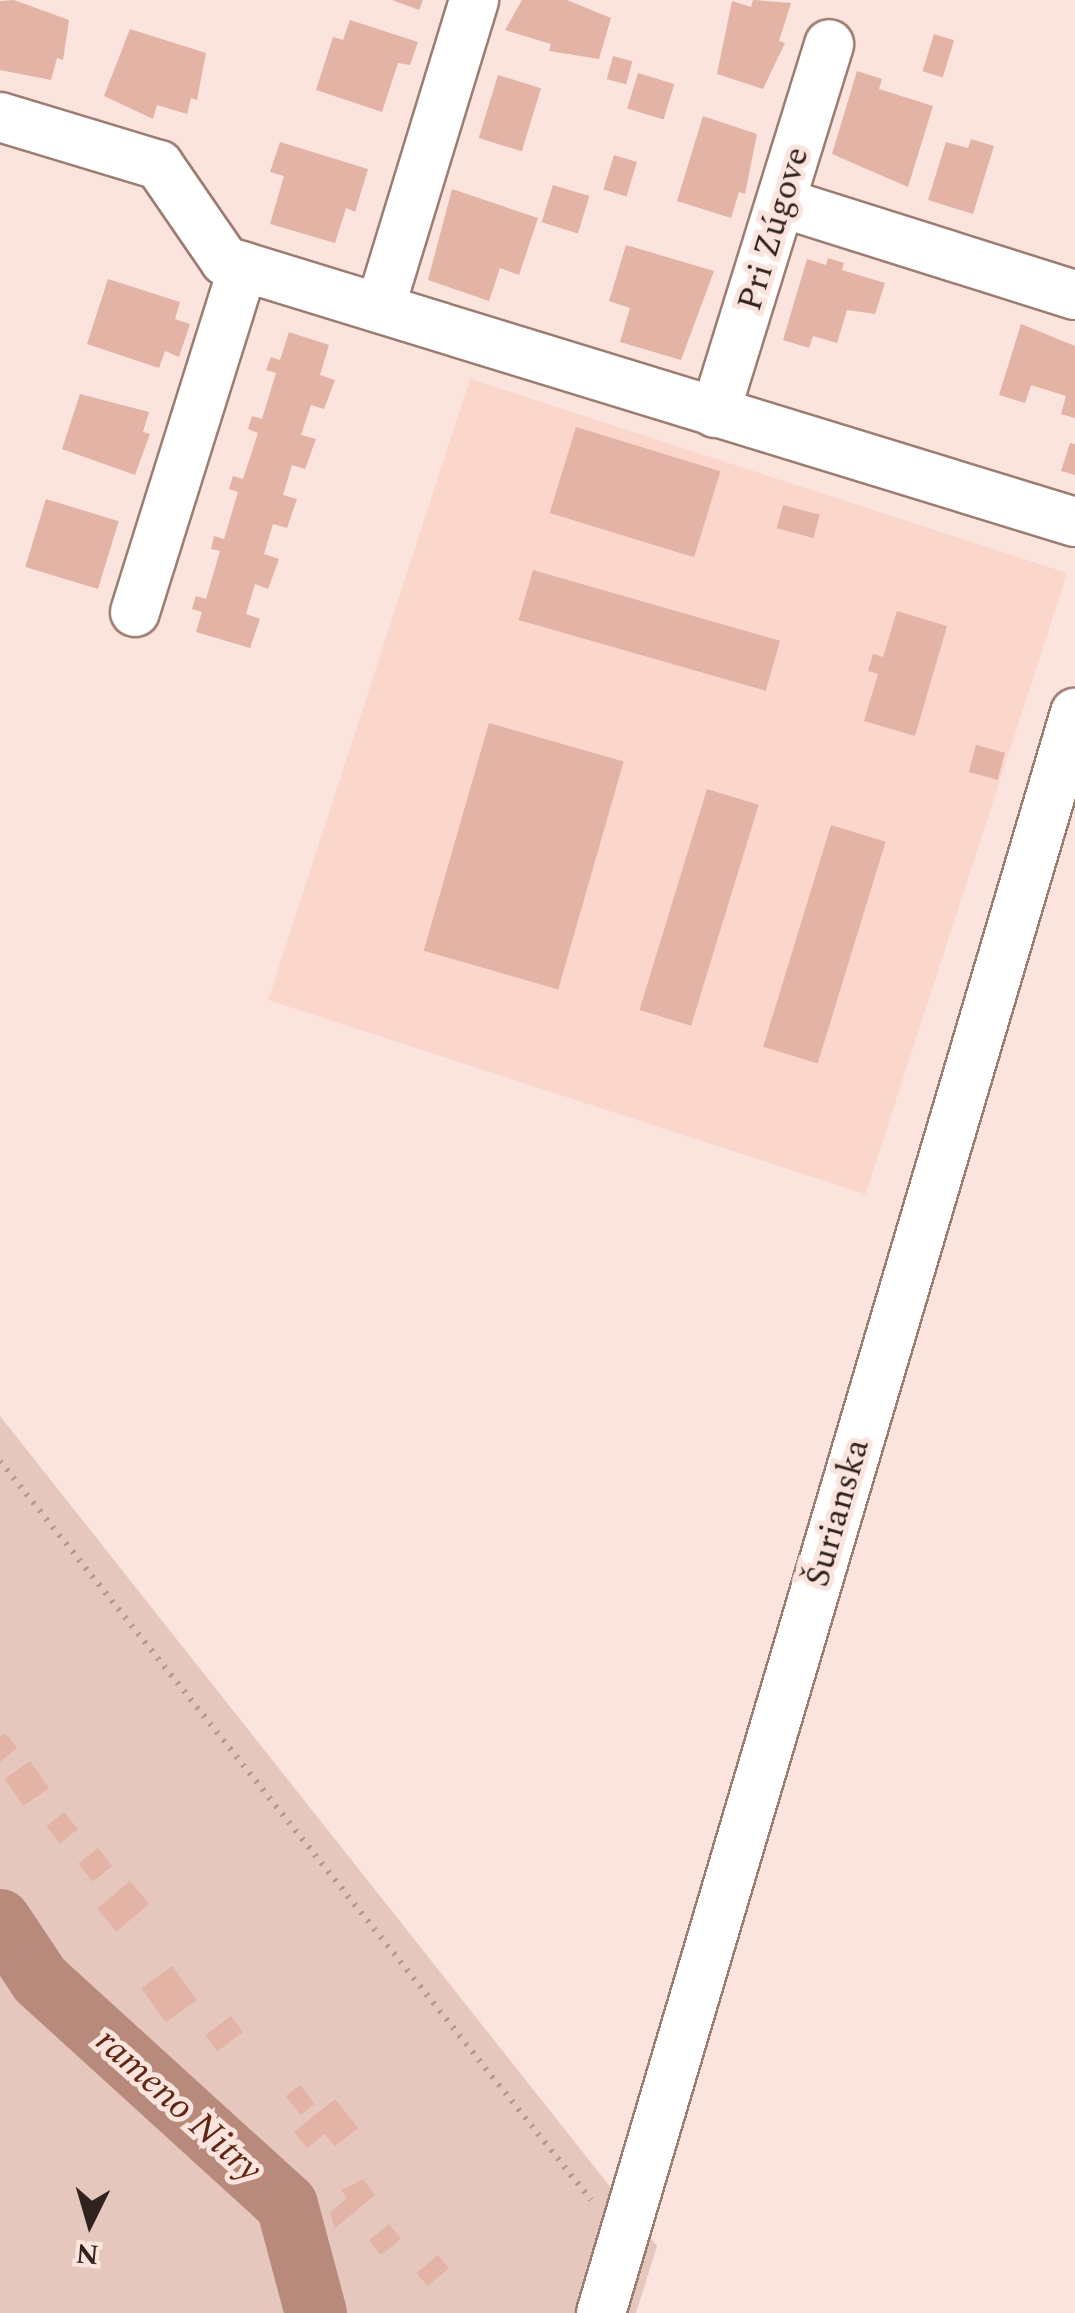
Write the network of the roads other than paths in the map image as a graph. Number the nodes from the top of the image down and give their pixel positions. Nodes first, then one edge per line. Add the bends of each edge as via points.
1 (474, 0) edge
2 (829, 44) dead end
3 (0, 116) edge
4 (784, 203) junction
5 (243, 267) junction
6 (1075, 295) edge
7 (380, 308) junction
8 (715, 413) junction
9 (1075, 522) edge
10 (135, 612) dead end
11 (1075, 713) edge
12 (601, 2313) edge

1 - 7 street
2 - 4 street, Pri Zúgove
3 - 5 street via 159,165 225,261
4 - 6 street
4 - 8 street, Pri Zúgove
5 - 7 street
5 - 10 street
7 - 8 street
8 - 9 street
11 - 12 street, Šurianska

